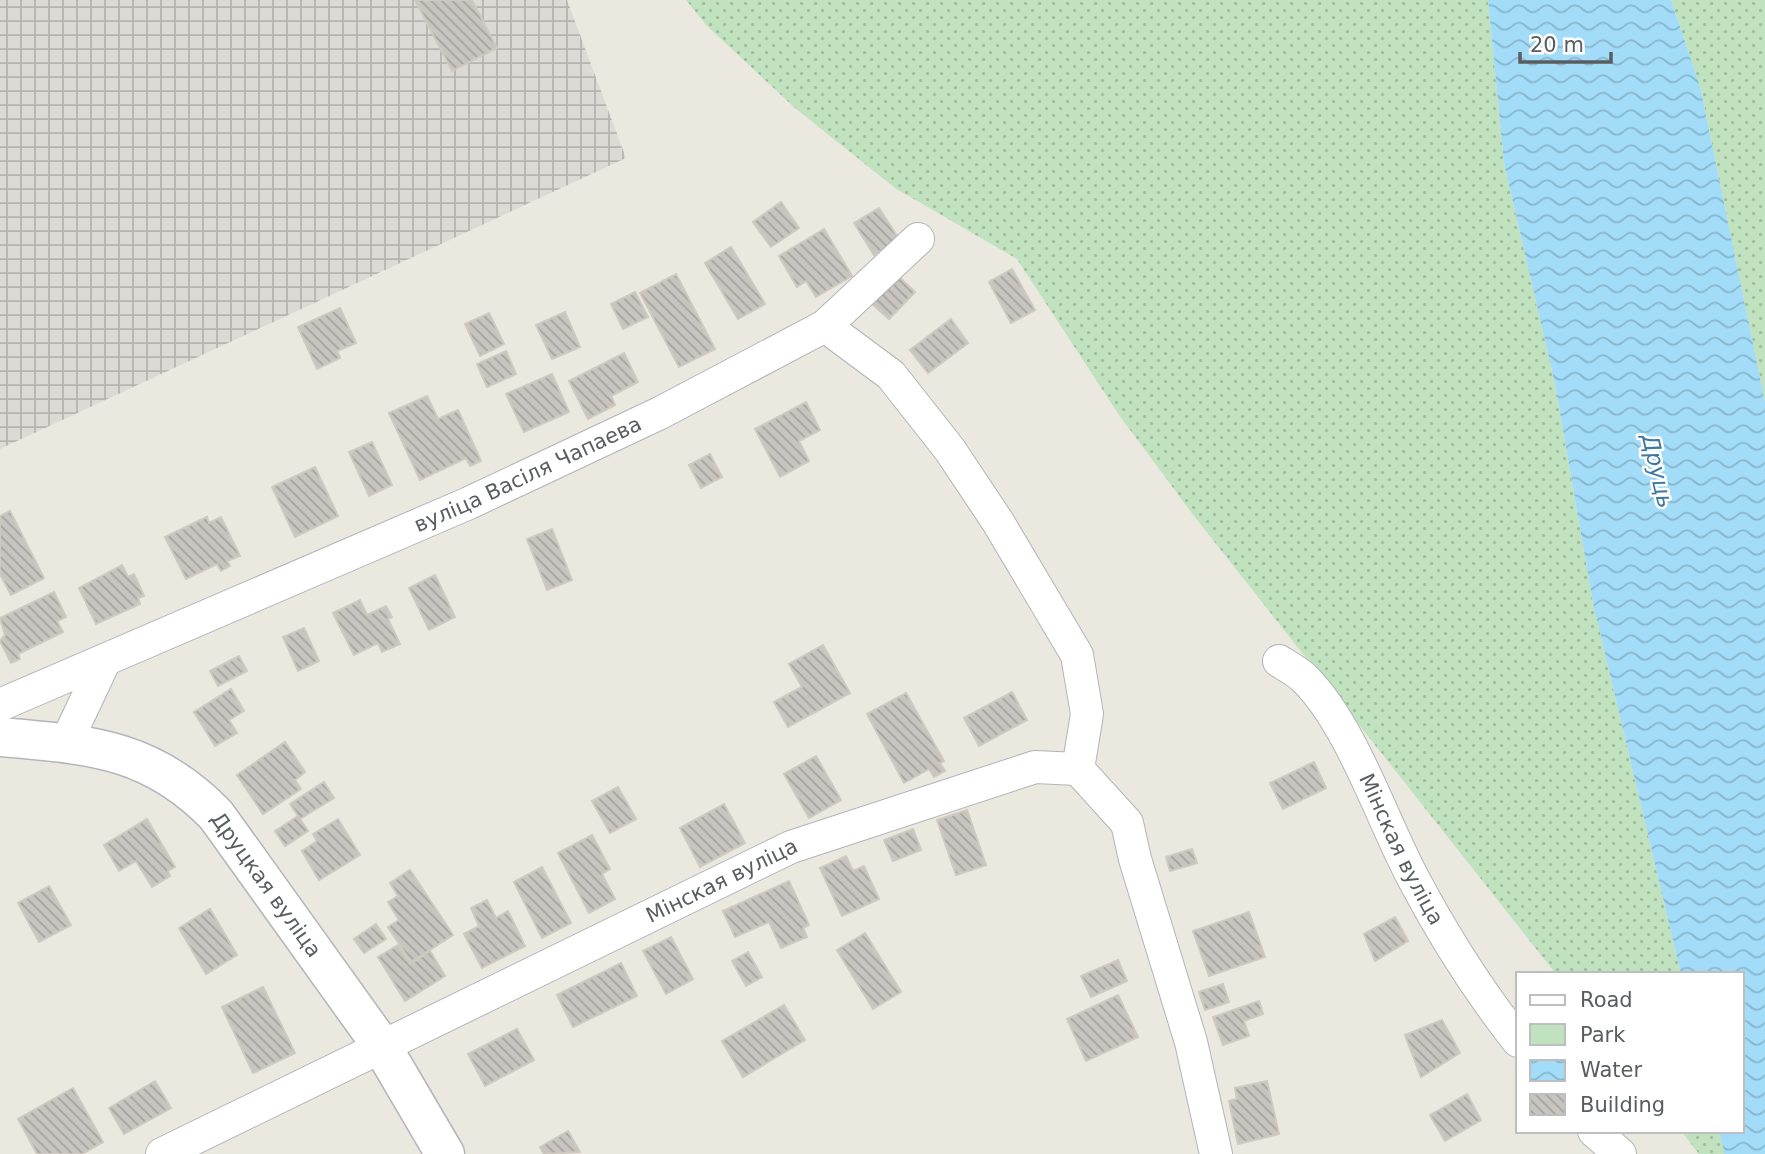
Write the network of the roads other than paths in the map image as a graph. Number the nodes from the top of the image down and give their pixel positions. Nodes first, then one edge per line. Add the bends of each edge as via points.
1 (918, 239) dead end
2 (825, 326) junction
3 (105, 660) junction
4 (1279, 661) dead end
5 (0, 705) edge
6 (0, 737) edge
7 (66, 743) junction
8 (1077, 769) junction
9 (1516, 1038) edge
10 (381, 1045) junction
11 (1596, 1133) edge
12 (162, 1154) edge
13 (445, 1154) edge
14 (1216, 1154) edge
15 (1620, 1154) edge

1 - 2 street, вуліца Васіля Чапаева
2 - 3 street, вуліца Васіля Чапаева via 660,413 469,503
2 - 8 street via 891,375 950,450 1077,655 1087,714
3 - 5 street, вуліца Васіля Чапаева
3 - 7 street
4 - 9 street, Мінская вуліца via 1305,679 1338,725 1411,875 1457,957
6 - 7 main road, Друцкая вуліца
7 - 10 main road, Друцкая вуліца via 138,759 191,789 216,815
8 - 10 street, Мінская вуліца via 1035,767 791,846
8 - 14 street via 1127,823 1191,1042
10 - 12 street, Мінская вуліца
10 - 13 main road, Друцкая вуліца
11 - 15 street

